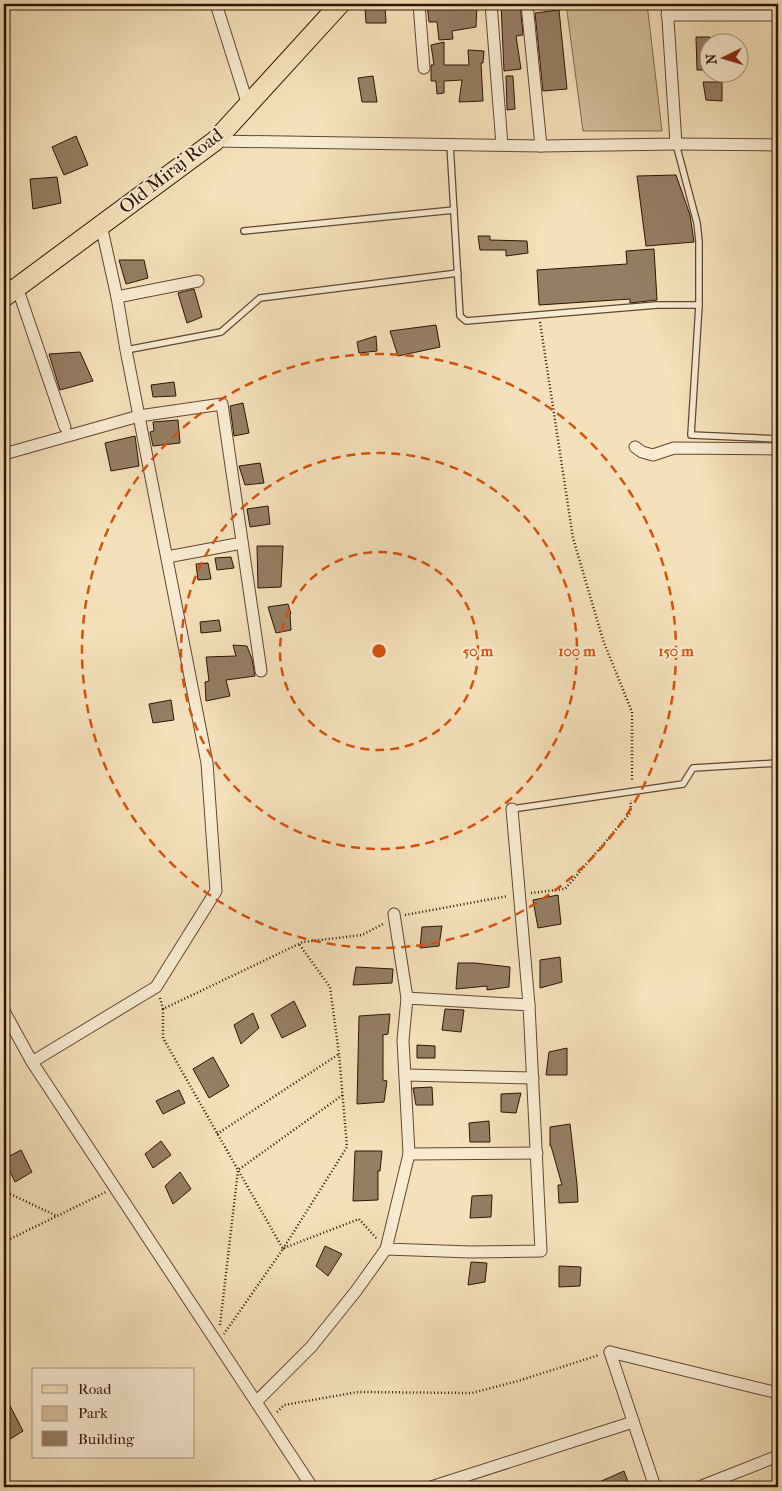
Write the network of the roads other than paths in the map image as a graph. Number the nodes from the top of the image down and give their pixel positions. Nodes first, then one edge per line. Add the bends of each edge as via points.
1 (216, 4) edge
2 (340, 4) edge
3 (419, 4) edge
4 (491, 4) edge
5 (527, 4) edge
6 (667, 9) edge
7 (778, 15) edge
8 (424, 68) dead end
9 (248, 105) junction
10 (215, 141) junction
11 (450, 144) junction
12 (676, 144) junction
13 (502, 145) junction
14 (778, 145) edge
15 (541, 146) junction
16 (454, 210) junction
17 (101, 225) junction
18 (244, 231) dead end
19 (458, 273) junction
20 (198, 281) dead end
21 (11, 292) edge
22 (117, 297) junction
23 (699, 305) junction
24 (126, 350) junction
25 (139, 416) junction
26 (64, 427) dead end
27 (778, 439) edge
28 (636, 447) dead end
29 (778, 449) edge
30 (4, 454) edge
31 (242, 543) junction
32 (167, 557) junction
33 (261, 671) dead end
34 (778, 763) edge
35 (512, 809) joint
36 (397, 915) road end
37 (407, 998) junction
38 (529, 1005) junction
39 (4, 1011) edge
40 (32, 1062) junction
41 (404, 1075) junction
42 (533, 1078) junction
43 (537, 1153) junction
44 (408, 1154) junction
45 (386, 1249) junction
46 (778, 1393) edge
47 (256, 1402) junction
48 (633, 1422) junction
49 (778, 1456) edge
50 (312, 1487) edge
51 (431, 1487) edge
52 (655, 1487) edge
53 (699, 1487) edge

1 - 9 street
2 - 9 main road, Old Miraj Road
3 - 8 street
4 - 13 street
5 - 15 street
6 - 7 street
6 - 12 street
9 - 10 main road, Old Miraj Road
10 - 11 street
10 - 17 main road, Old Miraj Road
11 - 13 street
11 - 16 lane
12 - 14 street
12 - 15 street
12 - 23 lane via 697,223
13 - 15 street
16 - 18 lane
16 - 19 lane
17 - 21 main road, Old Miraj Road
17 - 22 street
19 - 23 lane via 460,316 466,321 657,305
19 - 24 lane via 260,298 221,332
20 - 22 street
21 - 26 street
22 - 24 street
23 - 27 lane via 691,435
24 - 25 street
25 - 30 street
25 - 31 street via 222,404
25 - 32 street
28 - 29 street via 653,455 674,448
31 - 32 street
31 - 33 street
32 - 40 street via 207,763 216,891 156,987
34 - 35 lane via 693,768 683,784
35 - 38 street
36 - 37 street
37 - 38 street
37 - 41 street via 402,1040
38 - 42 street
39 - 40 street
40 - 47 street
41 - 42 street
41 - 44 street
42 - 43 street
43 - 44 street
43 - 45 street via 541,1251
44 - 45 street
45 - 47 street via 311,1347
46 - 48 street via 610,1352
47 - 50 street
48 - 51 street
48 - 52 street
49 - 53 street

